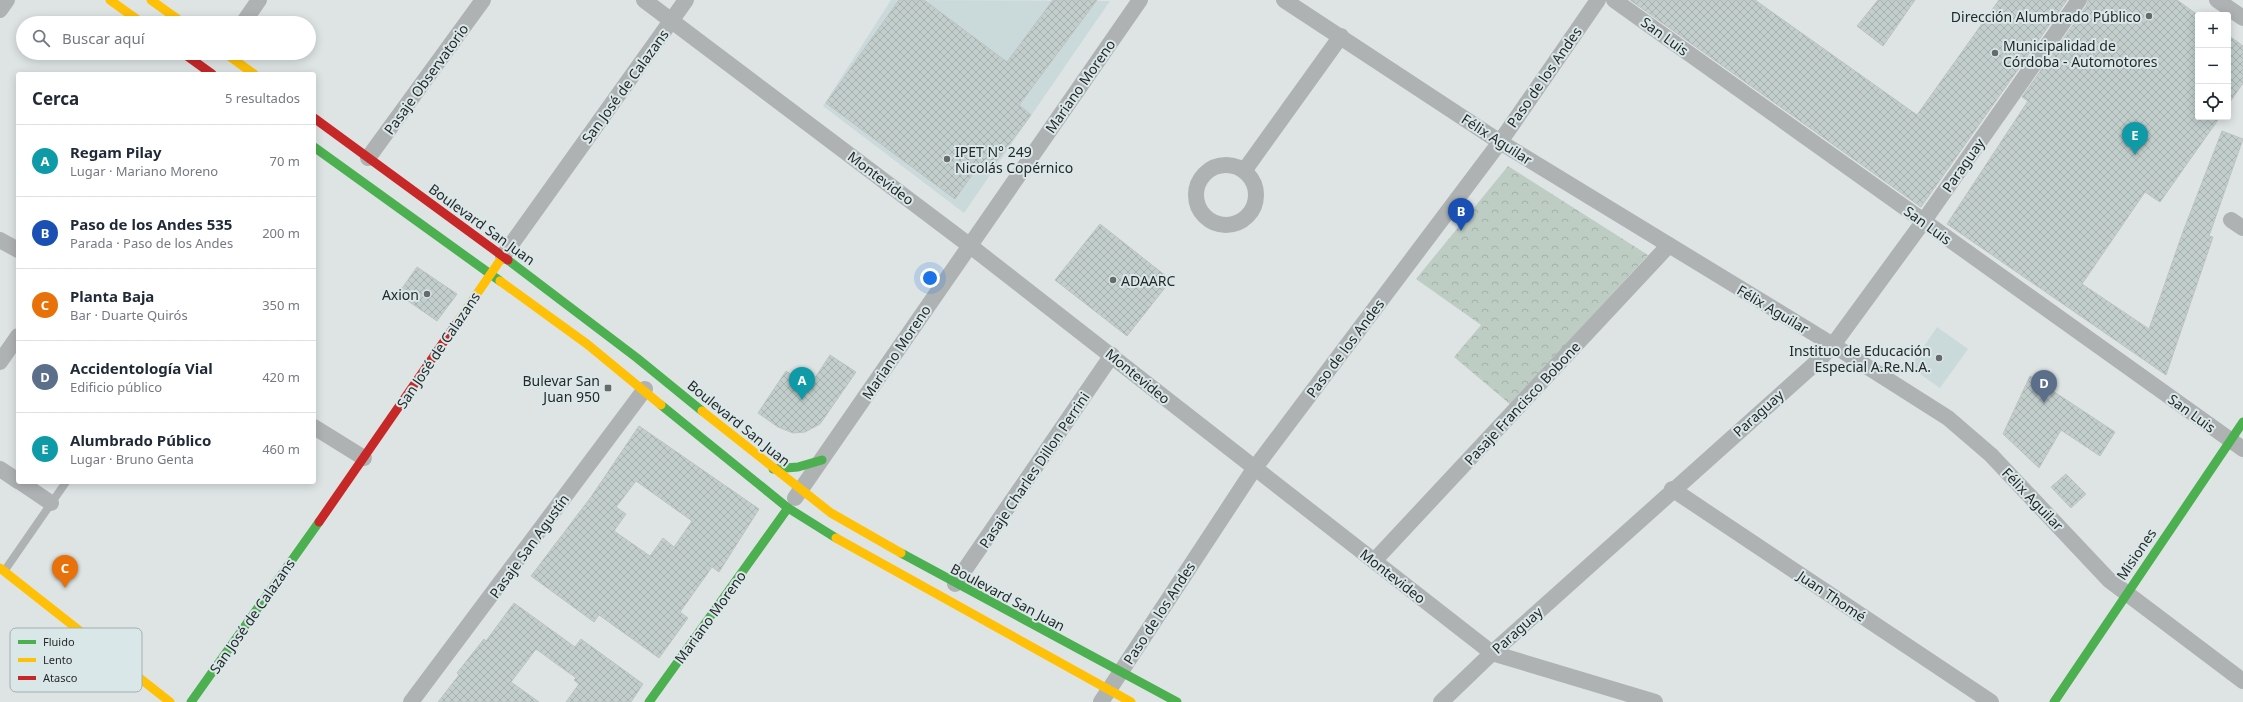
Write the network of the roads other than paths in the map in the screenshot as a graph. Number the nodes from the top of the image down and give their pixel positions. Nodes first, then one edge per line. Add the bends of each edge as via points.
1 (7, 0) edge
2 (110, 0) edge
3 (150, 0) edge
4 (259, 0) edge
5 (483, 0) edge
6 (644, 0) edge
7 (686, 0) edge
8 (1140, 0) edge
9 (1284, 0) edge
10 (1598, 0) edge
11 (1614, 0) edge
12 (2079, 0) edge
13 (2217, 0) edge
14 (0, 10) edge
15 (132, 16) edge
16 (173, 16) edge
17 (248, 16) edge
18 (2243, 18) edge
19 (672, 20) junction
20 (1341, 36) junction
21 (192, 60) edge
22 (217, 60) edge
23 (235, 60) edge
24 (208, 72) edge
25 (210, 72) edge
26 (251, 72) edge
27 (316, 119) edge
28 (1500, 142) junction
29 (316, 148) edge
30 (368, 158) junction
31 (1244, 171) dead end
32 (1923, 222) junction
33 (0, 240) edge
34 (969, 245) junction
35 (1669, 245) junction
36 (16, 249) edge
37 (503, 256) junction
38 (490, 273) junction
39 (16, 339) edge
40 (1833, 345) junction
41 (1112, 355) junction
42 (0, 362) edge
43 (645, 389) junction
44 (2243, 422) edge
45 (316, 429) edge
46 (2237, 445) edge
47 (364, 458) junction
48 (822, 460) junction
49 (0, 469) edge
50 (773, 469) junction
51 (1254, 469) junction
52 (16, 479) edge
53 (24, 484) edge
54 (65, 484) edge
55 (1672, 489) junction
56 (800, 490) junction
57 (52, 503) junction
58 (788, 508) junction
59 (1374, 560) junction
60 (2, 569) edge
61 (955, 584) junction
62 (2125, 594) junction
63 (77, 628) edge
64 (1492, 653) junction
65 (1120, 673) junction
66 (142, 680) edge
67 (2243, 680) edge
68 (1105, 696) edge
69 (170, 702) edge
70 (191, 702) edge
71 (411, 702) edge
72 (649, 702) edge
73 (1131, 702) edge
74 (1176, 702) edge
75 (1441, 702) edge
76 (1655, 702) edge
77 (1991, 702) edge
78 (2054, 702) edge

1 - 14 street
2 - 15 main road
3 - 16 main road
4 - 17 street
5 - 30 street, Pasaje Observatorio
6 - 19 street, Montevideo
7 - 19 street, San José de Calazans
8 - 34 street, Mariano Moreno
9 - 20 street, Félix Aguilar
10 - 28 street, Paso de los Andes
11 - 32 street, San Luis
12 - 32 street, Paraguay
13 - 18 street
19 - 34 street, Montevideo
19 - 37 street, San José de Calazans
20 - 28 street, Félix Aguilar
20 - 31 street
21 - 24 main road
22 - 25 street
23 - 26 main road
27 - 30 main road, Boulevard San Juan
28 - 35 street, Félix Aguilar
28 - 51 street, Paso de los Andes
29 - 38 main road
30 - 37 main road, Boulevard San Juan
32 - 40 street, Paraguay
32 - 46 street, San Luis
33 - 36 street
34 - 41 street, Montevideo
34 - 48 street, Mariano Moreno
35 - 40 street, Félix Aguilar
35 - 59 street, Pasaje Francisco Bobone
37 - 38 main road, San José de Calazans
37 - 50 main road, Boulevard San Juan via 637,358
38 - 43 main road
38 - 47 main road, San José de Calazans
39 - 42 street
40 - 55 street, Paraguay
40 - 62 street, Félix Aguilar via 1948,418 1970,436
41 - 51 street, Montevideo
41 - 61 street, Pasaje Charles Dillon Perrini
43 - 58 main road
43 - 71 street, Pasaje San Agustín
44 - 46 main road, Misiones
45 - 47 street
46 - 62 main road, Misiones
47 - 70 main road, San José de Calazans
48 - 50 main road via 798,467
48 - 56 street, Mariano Moreno
49 - 52 street
50 - 56 main road, Boulevard San Juan
51 - 59 street, Montevideo
51 - 65 street, Paso de los Andes
53 - 57 street
54 - 57 lane
55 - 64 street, Paraguay
55 - 77 street, Juan Thomé
56 - 58 street, Mariano Moreno
56 - 61 main road, Boulevard San Juan via 831,513
57 - 60 lane
58 - 68 main road
58 - 72 main road, Mariano Moreno
59 - 64 street, Montevideo
60 - 63 main road
61 - 65 main road, Boulevard San Juan
62 - 67 street, Félix Aguilar
62 - 78 main road, Misiones
64 - 75 street, Paraguay
64 - 76 street, Montevideo
65 - 68 street, Paso de los Andes
65 - 74 main road, Boulevard San Juan
66 - 69 main road
68 - 73 main road

